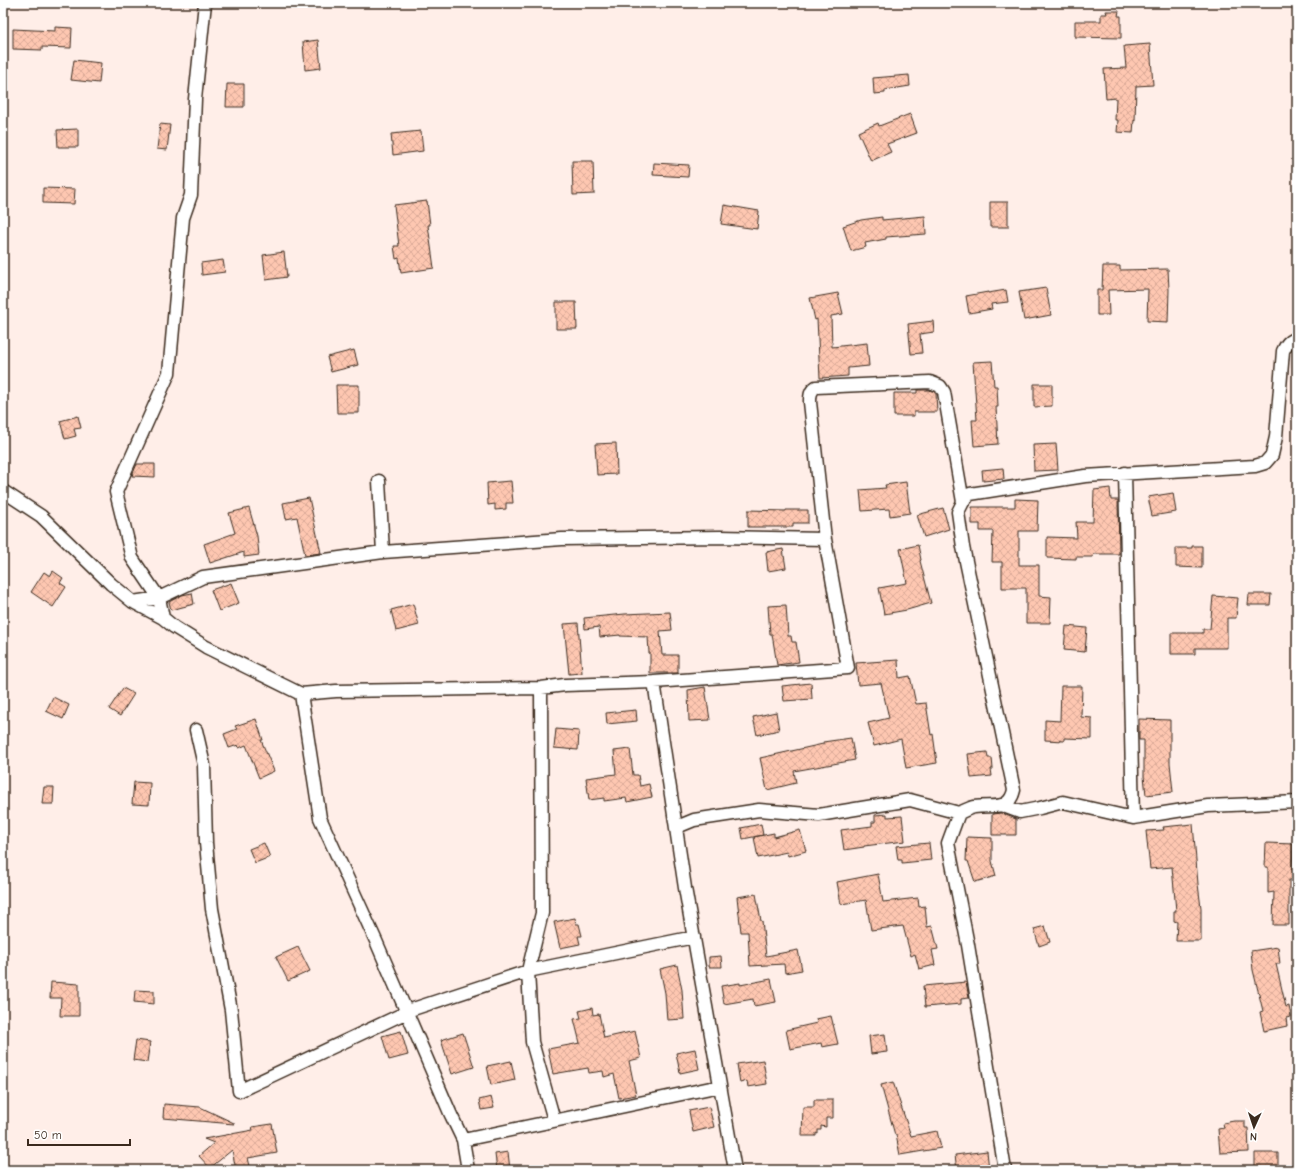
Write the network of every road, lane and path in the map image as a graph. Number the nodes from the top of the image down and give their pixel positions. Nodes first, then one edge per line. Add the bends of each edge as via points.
1 (205, 3) edge
2 (1297, 339) edge
3 (1125, 473) junction
4 (379, 481) dead end
5 (3, 490) edge
6 (963, 502) junction
7 (825, 539) junction
8 (383, 552) junction
9 (159, 598) junction
10 (133, 602) junction
11 (163, 618) junction
12 (654, 682) junction
13 (541, 688) junction
14 (302, 694) junction
15 (196, 730) dead end
16 (1297, 802) edge
17 (1001, 805) junction
18 (959, 813) junction
19 (1133, 818) junction
20 (677, 827) junction
21 (694, 936) junction
22 (528, 970) junction
23 (407, 1012) junction
24 (720, 1086) junction
25 (554, 1120) junction
26 (463, 1140) junction
27 (468, 1170) edge
28 (735, 1170) edge
29 (1005, 1170) edge

1 - 9 street via 195,99 191,195 183,218 169,373 116,492 132,558
2 - 3 street via 1287,343 1284,351 1276,437 1272,455 1265,463 1255,466
3 - 6 street via 1086,476 970,494
3 - 19 street
4 - 8 street
5 - 10 street via 41,516
6 - 7 street via 944,392 940,386 930,382 816,387 810,395 810,402
6 - 17 street via 958,512 963,547 1014,790 1008,803
7 - 8 street via 562,539
7 - 12 street via 848,668
8 - 9 street via 203,577
9 - 10 street
9 - 11 street
10 - 11 street
11 - 14 street via 206,647
12 - 13 street
12 - 20 street
13 - 14 street via 336,691
13 - 22 street via 542,913
14 - 23 street via 320,818
15 - 23 street via 204,765 206,843 212,909 231,1010 239,1091
16 - 19 street via 1208,806
17 - 18 street via 973,807
17 - 19 street via 1020,812 1063,802
18 - 20 street via 910,800 819,815 759,810 694,820
18 - 29 street via 948,843 968,945
20 - 21 street
21 - 22 street
21 - 24 street
22 - 23 street
22 - 25 street via 532,1042
23 - 26 street
24 - 25 street
24 - 28 street
25 - 26 street
26 - 27 street

